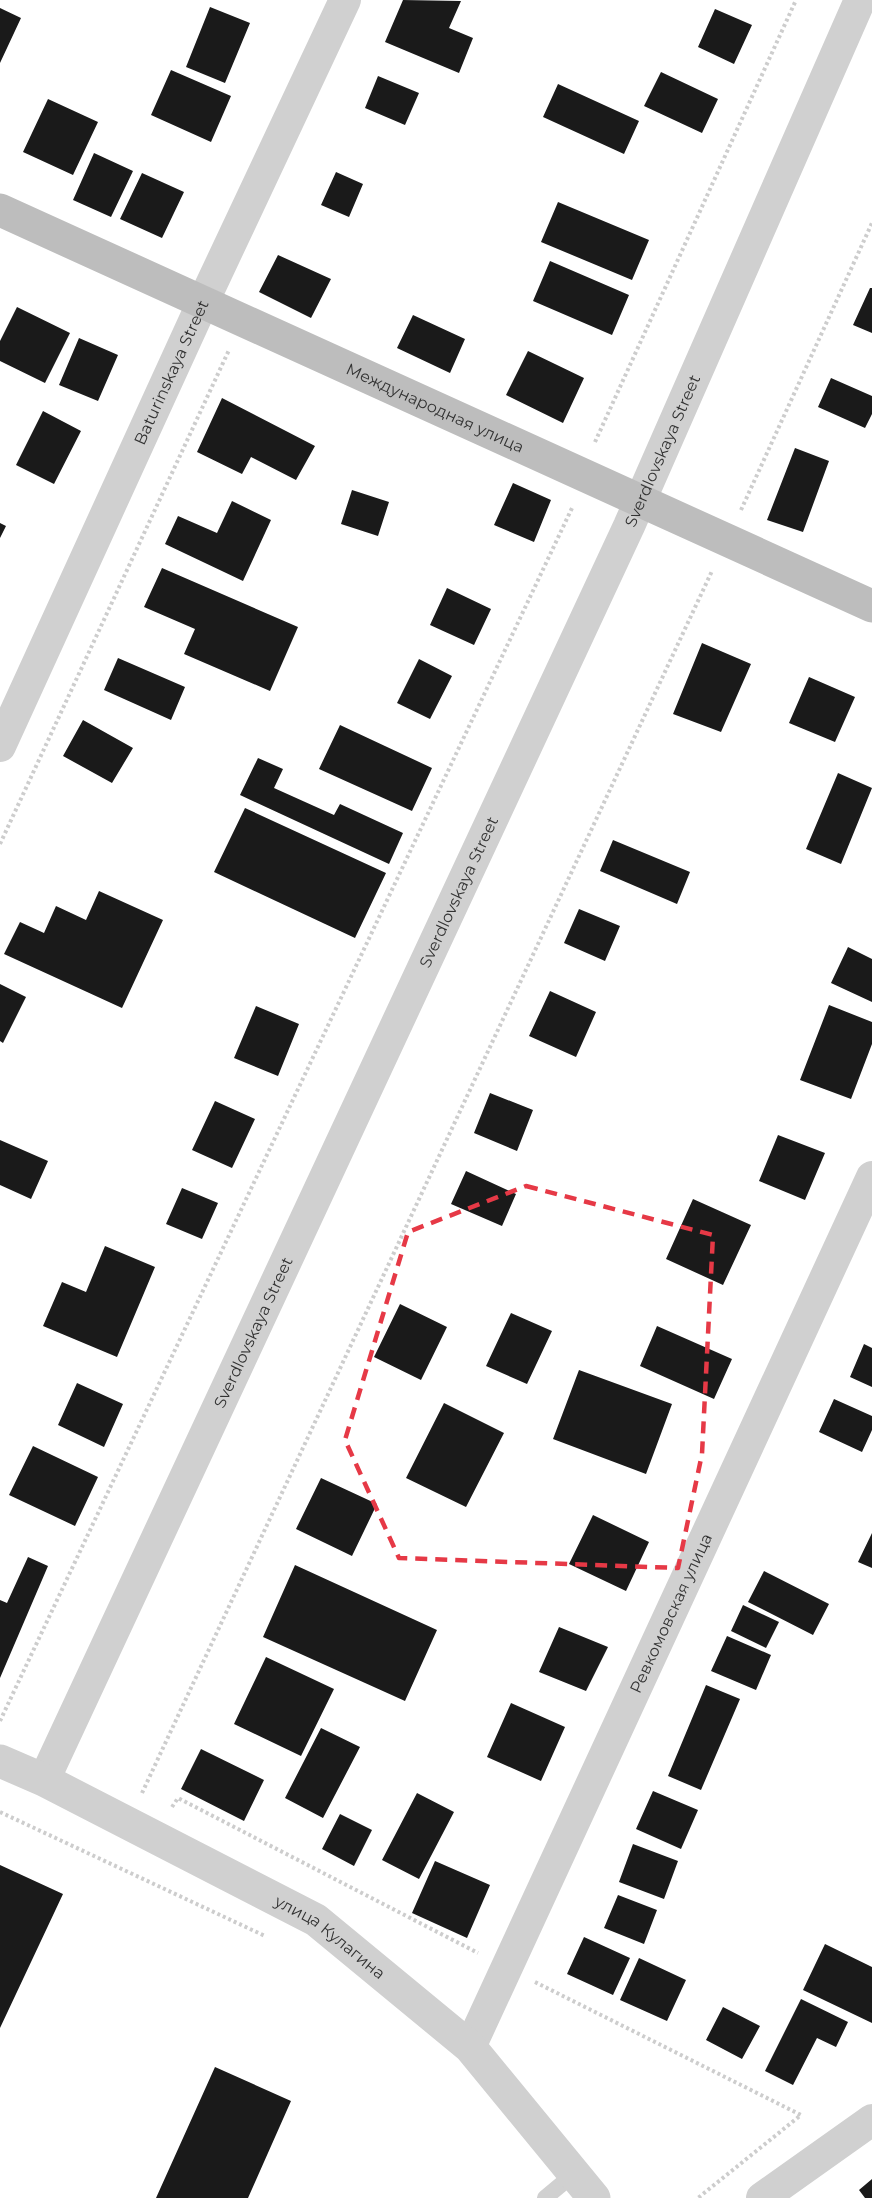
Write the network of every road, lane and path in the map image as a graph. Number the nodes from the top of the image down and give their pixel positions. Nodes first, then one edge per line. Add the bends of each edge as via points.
1 (345, 0) edge
2 (796, 0) edge
3 (860, 0) edge
4 (0, 210) edge
5 (872, 223) edge
6 (203, 302) junction
7 (232, 344) dead end
8 (592, 448) dead end
9 (575, 501) dead end
10 (640, 501) junction
11 (739, 516) dead end
12 (714, 565) dead end
13 (872, 606) edge
14 (0, 746) edge
15 (0, 843) edge
16 (872, 1177) edge
17 (0, 1721) edge
18 (0, 1761) edge
19 (44, 1780) junction
20 (138, 1800) dead end
21 (0, 1812) edge
22 (168, 1814) dead end
23 (271, 1939) dead end
24 (506, 1968) junction
25 (470, 2047) junction
26 (872, 2120) edge
27 (584, 2186) edge
28 (545, 2198) edge
29 (698, 2198) edge
30 (762, 2198) edge

1 - 6 street, Baturinskaya Street
2 - 8 path
3 - 10 street, Sverdlovskaya Street
4 - 6 main road, Международная улица
5 - 11 path
6 - 10 main road, Международная улица
6 - 14 street, Baturinskaya Street
7 - 15 path
9 - 17 path
10 - 13 main road, Международная улица
10 - 19 street, Sverdlovskaya Street
12 - 20 path
16 - 24 street, Ревкомовская улица
18 - 19 street, улица Кулагина
19 - 25 street, улица Кулагина via 316,1920
21 - 23 path
22 - 24 path via 177,1797
24 - 25 street, Ревкомовская улица
24 - 29 path via 801,2115
25 - 27 street, улица Кулагина
26 - 30 street
27 - 28 lane

